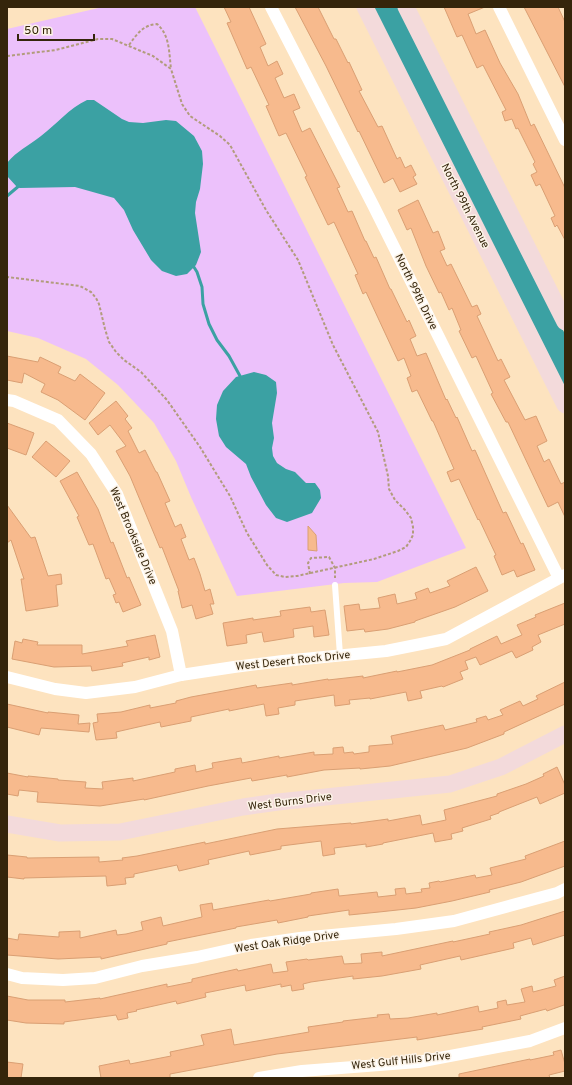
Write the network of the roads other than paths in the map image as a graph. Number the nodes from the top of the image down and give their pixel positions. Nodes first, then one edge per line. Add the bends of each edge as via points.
1 (271, 7) edge
2 (365, 7) edge
3 (406, 7) edge
4 (499, 7) edge
5 (565, 140) edge
6 (565, 322) edge
7 (7, 400) edge
8 (565, 405) edge
9 (562, 577) edge
10 (335, 585) road end
11 (340, 656) junction
12 (181, 675) junction
13 (7, 677) edge
14 (565, 734) edge
15 (7, 824) edge
16 (565, 889) edge
17 (7, 974) edge
18 (565, 1028) edge
19 (259, 1078) edge

1 - 9 street, North 99th Drive
2 - 8 main road, North 99th Avenue
3 - 6 main road
4 - 5 street
7 - 12 street, West Brookside Drive via 58,420 91,454 117,494 172,631
9 - 11 street, West Desert Rock Drive via 446,639 386,651
10 - 11 lane
11 - 12 street, West Desert Rock Drive
12 - 13 street, West Desert Rock Drive via 135,687 86,693 54,689
14 - 15 main road, West Burns Drive via 501,766 450,784 278,802 120,832 60,833
16 - 17 street, West Oak Ridge Drive via 454,921 396,930 251,945 142,966 95,978 63,980 22,978
18 - 19 street, West Gulf Hills Drive via 530,1041 418,1062 302,1071

